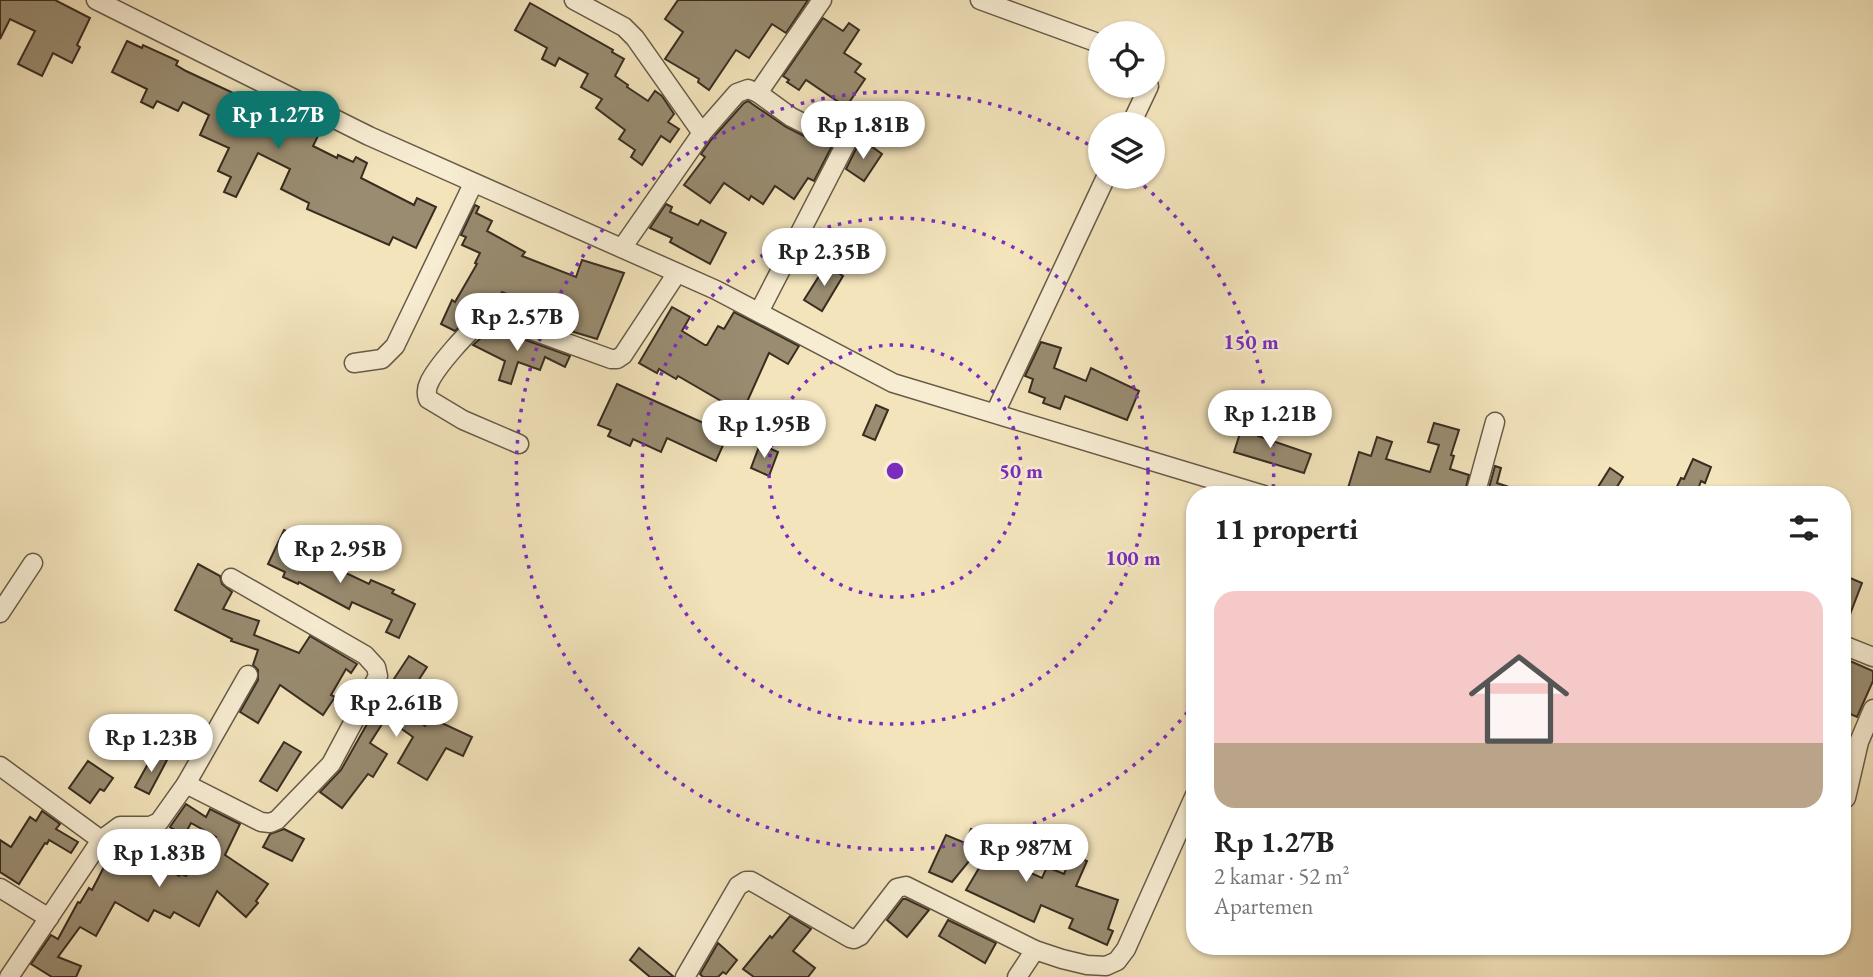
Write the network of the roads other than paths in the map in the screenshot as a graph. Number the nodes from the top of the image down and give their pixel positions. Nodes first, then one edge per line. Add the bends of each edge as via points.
1 (96, 0) edge
2 (574, 0) edge
3 (822, 0) edge
4 (980, 0) edge
5 (1088, 39) edge
6 (758, 93) junction
7 (853, 130) junction
8 (702, 133) junction
9 (873, 135) dead end
10 (473, 184) junction
11 (1100, 189) edge
12 (621, 248) junction
13 (677, 273) junction
14 (759, 312) junction
15 (354, 363) dead end
16 (995, 413) junction
17 (1496, 422) dead end
18 (519, 444) dead end
19 (1234, 486) edge
20 (1478, 486) edge
21 (33, 563) dead end
22 (231, 578) dead end
23 (0, 613) edge
24 (1851, 648) edge
25 (1873, 657) edge
26 (248, 675) dead end
27 (1873, 709) edge
28 (0, 766) edge
29 (1851, 776) edge
30 (186, 784) junction
31 (1186, 815) edge
32 (101, 840) junction
33 (0, 888) edge
34 (48, 918) junction
35 (1035, 950) junction
36 (9, 977) edge
37 (685, 977) edge
38 (1017, 977) edge

1 - 10 street
2 - 8 street via 624,27 635,38
3 - 6 street
4 - 5 street
6 - 7 street via 816,129 829,133
6 - 8 street via 748,89 737,93
7 - 9 street
7 - 14 street
8 - 12 street
10 - 12 street
10 - 15 street via 395,346 382,359
11 - 16 street
12 - 13 street
13 - 14 street
13 - 18 street via 617,359 506,321 483,321 468,334 432,376 428,399
14 - 16 street via 893,383
16 - 19 street
17 - 20 street
21 - 23 street
22 - 30 street via 365,655 378,676 331,764 276,820 261,822
24 - 25 street
26 - 30 street
27 - 29 street
28 - 32 street
30 - 32 street via 159,822 120,826
31 - 35 street via 1117,961 1106,966 1087,965
32 - 34 street
33 - 34 street
34 - 36 street
35 - 37 street via 906,886 897,888 854,939 751,881 738,886
35 - 38 street

